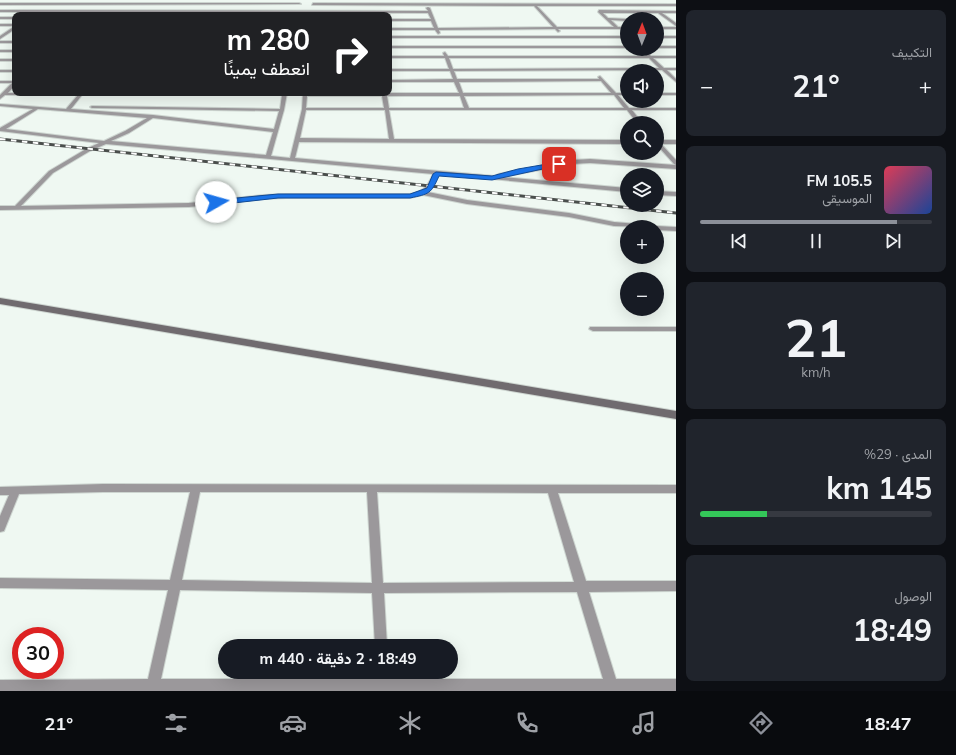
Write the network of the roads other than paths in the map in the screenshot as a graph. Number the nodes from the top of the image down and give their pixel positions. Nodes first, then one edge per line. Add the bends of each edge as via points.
1 (6, 0) edge
2 (59, 0) edge
3 (112, 0) edge
4 (177, 0) edge
5 (370, 0) edge
6 (424, 0) edge
7 (478, 0) edge
8 (531, 0) edge
9 (586, 0) edge
10 (632, 0) edge
11 (668, 0) edge
12 (242, 2) edge
13 (298, 2) edge
14 (313, 2) edge
15 (0, 4) edge
16 (54, 4) junction
17 (108, 4) junction
18 (173, 4) junction
19 (371, 5) junction
20 (426, 5) junction
21 (481, 5) junction
22 (536, 5) junction
23 (592, 5) junction
24 (638, 5) junction
25 (675, 5) edge
26 (0, 11) edge
27 (46, 11) junction
28 (101, 11) junction
29 (170, 11) junction
30 (204, 12) edge
31 (237, 12) edge
32 (312, 12) edge
33 (372, 12) edge
34 (429, 12) junction
35 (600, 12) junction
36 (620, 12) edge
37 (650, 12) edge
38 (664, 12) edge
39 (676, 12) edge
40 (392, 13) edge
41 (664, 16) edge
42 (0, 18) edge
43 (12, 18) edge
44 (608, 19) junction
45 (392, 20) edge
46 (433, 20) junction
47 (620, 20) edge
48 (664, 20) edge
49 (669, 20) junction
50 (676, 20) edge
51 (0, 25) edge
52 (676, 25) edge
53 (12, 26) edge
54 (436, 28) junction
55 (556, 28) junction
56 (617, 28) junction
57 (674, 28) edge
58 (12, 29) edge
59 (392, 29) edge
60 (620, 31) edge
61 (0, 32) edge
62 (8, 32) junction
63 (12, 32) edge
64 (564, 37) junction
65 (620, 37) edge
66 (664, 37) edge
67 (668, 37) junction
68 (676, 37) edge
69 (0, 38) edge
70 (392, 38) edge
71 (440, 38) junction
72 (0, 42) edge
73 (12, 42) edge
74 (392, 47) edge
75 (444, 47) junction
76 (465, 47) junction
77 (573, 47) junction
78 (620, 47) edge
79 (664, 47) edge
80 (676, 47) edge
81 (0, 51) edge
82 (12, 51) edge
83 (447, 57) junction
84 (470, 57) junction
85 (512, 57) junction
86 (550, 57) junction
87 (650, 57) junction
88 (676, 57) edge
89 (392, 58) edge
90 (0, 60) edge
91 (12, 60) edge
92 (588, 63) junction
93 (658, 64) edge
94 (620, 66) edge
95 (519, 69) junction
96 (559, 69) junction
97 (664, 69) joint
98 (676, 69) edge
99 (392, 70) edge
100 (452, 70) junction
101 (0, 71) edge
102 (12, 71) edge
103 (527, 80) junction
104 (568, 80) junction
105 (602, 80) junction
106 (392, 81) edge
107 (456, 81) junction
108 (676, 81) edge
109 (0, 82) edge
110 (12, 83) edge
111 (530, 85) dead end
112 (12, 86) edge
113 (533, 89) dead end
114 (5, 94) junction
115 (12, 94) edge
116 (392, 94) edge
117 (461, 94) junction
118 (537, 94) junction
119 (615, 94) junction
120 (620, 94) edge
121 (664, 94) edge
122 (676, 94) edge
123 (79, 96) edge
124 (106, 96) edge
125 (194, 96) edge
126 (232, 96) edge
127 (284, 96) edge
128 (305, 96) edge
129 (385, 96) edge
130 (181, 97) edge
131 (0, 98) edge
132 (129, 99) edge
133 (0, 105) edge
134 (230, 105) junction
135 (71, 106) junction
136 (169, 108) junction
137 (36, 109) junction
138 (304, 109) junction
139 (467, 109) junction
140 (628, 109) junction
141 (676, 109) edge
142 (282, 110) junction
143 (386, 110) junction
144 (67, 111) junction
145 (120, 114) junction
146 (634, 116) edge
147 (152, 117) junction
148 (0, 130) edge
149 (276, 131) junction
150 (297, 140) junction
151 (392, 140) junction
152 (103, 142) junction
153 (620, 142) edge
154 (664, 142) edge
155 (676, 142) edge
156 (664, 150) edge
157 (268, 158) junction
158 (292, 160) junction
159 (676, 163) edge
160 (676, 168) edge
161 (436, 174) junction
162 (492, 178) junction
163 (620, 189) edge
164 (423, 193) junction
165 (664, 193) edge
166 (676, 194) edge
167 (17, 207) junction
168 (0, 208) edge
169 (620, 224) edge
170 (664, 228) edge
171 (676, 229) edge
172 (0, 301) edge
173 (592, 329) dead end
174 (676, 329) edge
175 (676, 416) edge
176 (196, 488) junction
177 (372, 488) junction
178 (552, 489) junction
179 (676, 489) edge
180 (16, 490) junction
181 (0, 491) edge
182 (0, 528) edge
183 (0, 583) edge
184 (174, 586) junction
185 (676, 586) edge
186 (582, 587) junction
187 (378, 588) junction
188 (381, 639) edge
189 (676, 685) edge
190 (0, 686) edge
191 (153, 688) edge
192 (383, 688) edge
193 (612, 688) edge

1 - 15 street
2 - 16 street
3 - 17 street
4 - 18 street
5 - 19 street
6 - 20 street
7 - 21 street
8 - 22 street
9 - 23 street
10 - 24 street
11 - 25 street
12 - 13 street
12 - 18 street
12 - 31 street
14 - 19 street
14 - 32 street
15 - 16 street
16 - 17 street
16 - 27 street
17 - 18 street
17 - 28 street
18 - 29 street
19 - 20 street
19 - 33 street
20 - 21 street
20 - 34 street
21 - 22 street
22 - 23 street
22 - 55 street
23 - 24 street
23 - 35 street
24 - 25 street
24 - 37 street
26 - 27 street
27 - 28 street
28 - 29 street
29 - 30 street
34 - 40 street
34 - 46 street
35 - 36 street
35 - 44 street
38 - 39 street
41 - 49 street
42 - 43 street
44 - 47 street
44 - 56 street
45 - 46 street
46 - 54 street
48 - 49 street
49 - 50 street
49 - 52 street
51 - 53 street
54 - 55 street
54 - 59 street
54 - 71 street
55 - 56 street
55 - 64 street
56 - 60 street
57 - 67 street via 664,32
58 - 62 street
61 - 62 street
62 - 63 street
62 - 69 street
64 - 65 street
64 - 71 street
64 - 77 street
66 - 67 street
67 - 68 street
70 - 71 street
71 - 75 street
72 - 73 street
74 - 75 street
75 - 76 street
75 - 83 street
76 - 77 street
76 - 84 street
77 - 78 street
77 - 92 street
79 - 80 street
81 - 82 street
83 - 84 street
83 - 89 street
83 - 100 street
84 - 85 street
85 - 86 street
85 - 95 street
86 - 92 street
86 - 96 street
87 - 88 street
87 - 92 street
87 - 93 street
90 - 91 street
92 - 94 street
92 - 96 street
92 - 105 street
95 - 96 street
95 - 100 street
96 - 104 street
97 - 98 street
97 - 108 street
99 - 100 street
100 - 107 street
101 - 102 street
103 - 104 street
103 - 107 street
103 - 111 street
104 - 105 street
105 - 119 street
106 - 107 street
107 - 117 street
109 - 110 street
112 - 114 street
113 - 118 street
114 - 115 street
114 - 131 street
116 - 117 street
117 - 118 street
117 - 139 street
118 - 119 street
119 - 120 street
119 - 140 street
121 - 122 street
123 - 135 street
124 - 132 street
125 - 130 street
126 - 134 street
127 - 142 street
128 - 138 street
129 - 143 street
130 - 132 street
130 - 136 street
132 - 135 street
132 - 136 street
132 - 145 street
133 - 137 street
134 - 136 street
134 - 142 street
135 - 144 street
136 - 147 street
137 - 144 street
137 - 148 street
138 - 143 street
138 - 150 street
139 - 140 street
139 - 143 street
140 - 141 street
140 - 146 street
142 - 149 street
143 - 151 street
144 - 145 street
145 - 147 street
147 - 149 street
147 - 152 street via 128,132
148 - 152 street
149 - 157 street
150 - 151 street
150 - 158 street
151 - 153 street
152 - 157 street
152 - 167 street via 48,175
154 - 155 street
156 - 159 street
157 - 158 street
158 - 161 street
160 - 162 street via 590,161 518,171
161 - 162 street
161 - 164 street via 430,189
162 - 163 street
164 - 167 street via 386,197 270,196 189,205
164 - 169 street
165 - 166 street
167 - 168 street
170 - 171 street
172 - 175 street
173 - 174 street
176 - 177 street
176 - 180 street
176 - 184 street
177 - 178 street
177 - 187 street
178 - 179 street
178 - 186 street
180 - 181 street
180 - 182 street
183 - 184 street
184 - 187 street
184 - 191 street
185 - 186 street
186 - 187 street
186 - 193 street
187 - 188 street
189 - 193 street
190 - 191 street
191 - 192 street
192 - 193 street

